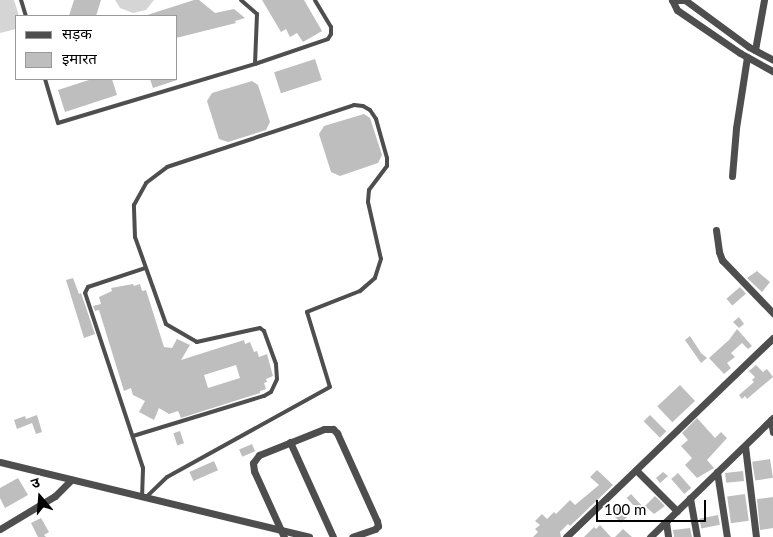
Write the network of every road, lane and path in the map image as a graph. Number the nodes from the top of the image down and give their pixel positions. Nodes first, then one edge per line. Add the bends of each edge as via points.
1 (21, 0) edge
2 (241, 0) edge
3 (315, 0) edge
4 (672, 0) edge
5 (764, 0) edge
6 (26, 15) edge
7 (755, 50) junction
8 (747, 57) junction
9 (773, 60) edge
10 (255, 64) junction
11 (773, 71) edge
12 (45, 80) edge
13 (732, 176) dead end
14 (716, 230) dead end
15 (145, 268) junction
16 (773, 314) edge
17 (773, 338) edge
18 (772, 419) edge
19 (773, 432) edge
20 (133, 436) junction
21 (290, 442) junction
22 (744, 446) junction
23 (0, 462) edge
24 (636, 470) junction
25 (717, 472) junction
26 (72, 480) junction
27 (143, 498) junction
28 (690, 498) junction
29 (677, 511) junction
30 (666, 522) junction
31 (0, 529) edge
32 (283, 534) edge
33 (309, 537) edge
34 (333, 537) edge
35 (352, 537) edge
36 (566, 537) edge
37 (650, 537) edge
38 (668, 537) edge
39 (697, 537) edge
40 (727, 537) edge
41 (756, 537) edge

1 - 6 lane
2 - 10 lane via 257,14
3 - 10 lane via 331,27 328,40
4 - 7 street via 686,0
4 - 8 street via 677,10
5 - 7 street
7 - 9 street
8 - 11 street
8 - 13 street
10 - 12 lane via 58,123
14 - 16 street via 722,260
15 - 20 lane via 86,289
15 - 20 lane via 163,318 170,328 197,342 260,328 276,364 277,379 271,392 264,396
15 - 27 lane via 135,237 134,205 146,183 167,167 354,105 370,110 376,119 387,158 386,166 369,190 368,202 381,259 375,278 360,291 308,312 330,388 167,477
17 - 24 street
18 - 19 street
18 - 22 street
20 - 27 lane via 144,474
21 - 32 street via 259,455 253,463
21 - 34 street
21 - 35 street via 324,429 333,428 337,433 378,526
22 - 25 street
22 - 41 street
23 - 26 street
24 - 29 street
24 - 36 street
25 - 28 street
25 - 40 street
26 - 27 street
26 - 31 street via 54,496
27 - 32 street
28 - 29 street
28 - 39 street
29 - 30 street
30 - 37 street
30 - 38 street
32 - 33 street

